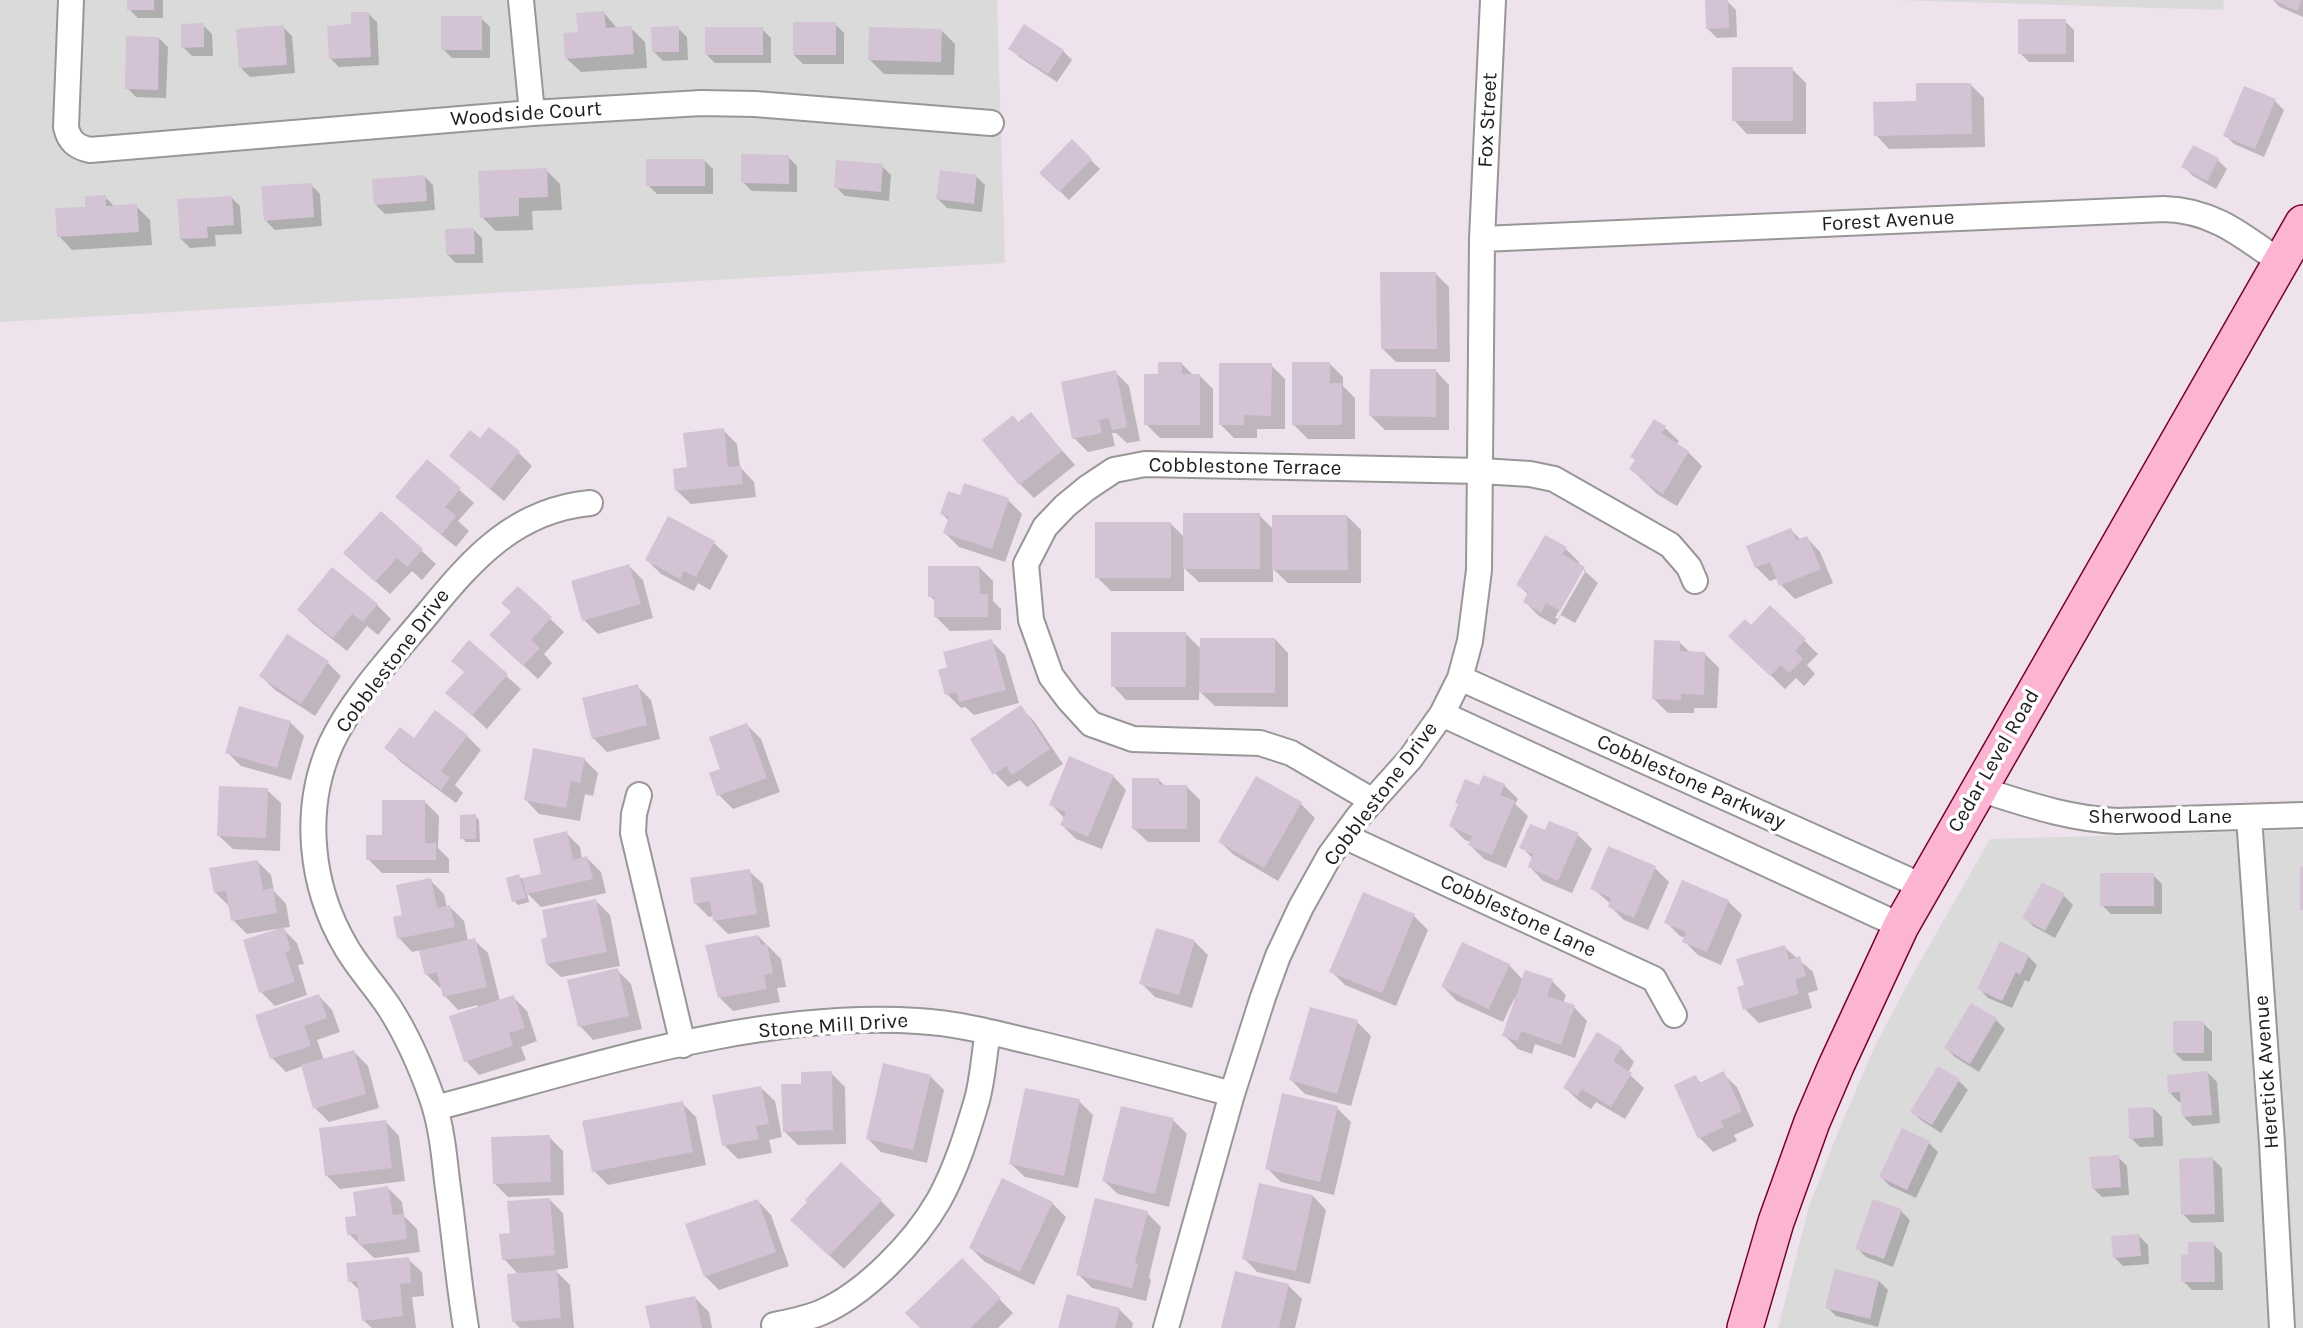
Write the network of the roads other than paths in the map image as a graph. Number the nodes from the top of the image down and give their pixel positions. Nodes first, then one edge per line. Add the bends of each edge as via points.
1 (71, 0) edge
2 (521, 0) edge
3 (1493, 0) edge
4 (532, 113) junction
5 (990, 123) dead end
6 (2303, 223) edge
7 (1482, 239) junction
8 (2280, 262) junction
9 (1481, 471) junction
10 (590, 503) dead end
11 (1695, 581) dead end
12 (1460, 678) junction
13 (1442, 714) junction
14 (1979, 789) junction
15 (639, 795) dead end
16 (1373, 801) junction
17 (2303, 815) edge
18 (2249, 817) junction
19 (1344, 836) junction
20 (1922, 886) junction
21 (1901, 926) junction
22 (1674, 1015) dead end
23 (988, 1032) junction
24 (683, 1045) junction
25 (1232, 1094) junction
26 (435, 1108) junction
27 (774, 1325) dead end
28 (466, 1328) edge
29 (1166, 1328) edge
30 (1745, 1328) edge
31 (2282, 1328) edge

1 - 4 street, Woodside Court via 66,127 75,144 90,150
2 - 4 street
3 - 7 street, Fox Street
4 - 5 street, Woodside Court via 755,104
6 - 8 main road, Cedar Level Road
7 - 8 street, Forest Avenue via 2185,209 2225,225
7 - 9 street, Cobblestone Drive
8 - 14 main road, Cedar Level Road
9 - 11 street, Cobblestone Terrace via 1554,480 1670,545
9 - 12 street, Cobblestone Drive via 1477,597
9 - 16 street, Cobblestone Terrace via 1145,464 1114,470 1045,527 1026,564 1031,620 1051,676 1091,724 1132,739 1260,743 1292,753
10 - 26 street, Cobblestone Drive via 517,526 460,574 350,711 331,744 320,777 313,846 322,893 347,949 411,1045
12 - 13 street, Cobblestone Drive
12 - 20 street, Cobblestone Parkway
13 - 16 street, Cobblestone Drive
13 - 21 street, Cobblestone Parkway
14 - 18 street, Sherwood Lane via 2055,813 2092,819
14 - 20 main road, Cedar Level Road
15 - 24 street via 633,834
16 - 19 street, Cobblestone Drive
17 - 18 street, Sherwood Lane
18 - 31 street, Heretick Avenue
19 - 22 street, Cobblestone Lane via 1654,979
19 - 25 street, Cobblestone Drive via 1278,956
20 - 21 main road, Cedar Level Road
21 - 30 main road, Cedar Level Road via 1812,1122
23 - 24 street, Stone Mill Drive via 920,1021 872,1020 736,1033
23 - 25 street, Stone Mill Drive
23 - 27 street via 978,1097 962,1149 925,1221 891,1260 845,1299 822,1312
24 - 26 street, Stone Mill Drive
25 - 29 street, Cobblestone Drive
26 - 28 street, Cobblestone Drive

